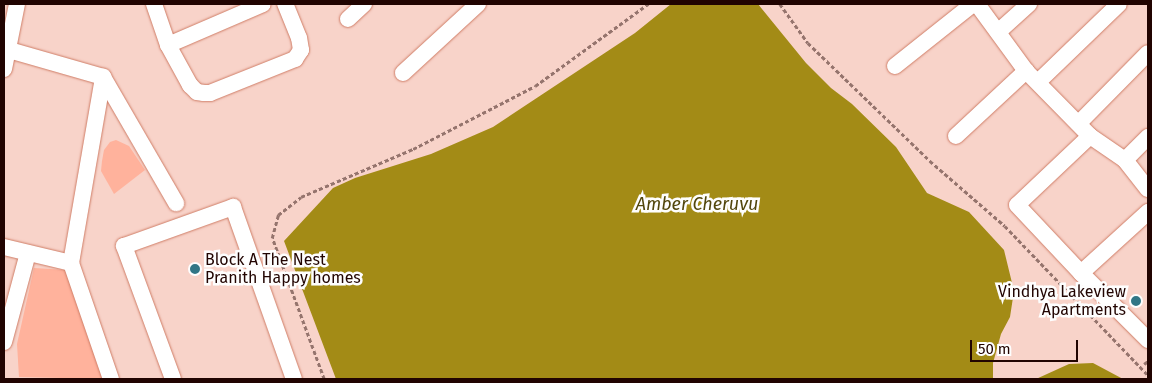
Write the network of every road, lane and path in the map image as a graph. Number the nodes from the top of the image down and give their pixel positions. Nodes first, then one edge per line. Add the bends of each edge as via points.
1 (17, 4) edge
2 (154, 4) edge
3 (263, 4) edge
4 (285, 4) edge
5 (364, 4) edge
6 (478, 4) edge
7 (648, 4) edge
8 (780, 4) edge
9 (975, 4) edge
10 (1029, 4) edge
11 (1118, 4) edge
12 (348, 19) dead end
13 (998, 32) junction
14 (168, 45) junction
15 (9, 50) junction
16 (1148, 53) edge
17 (895, 66) dead end
18 (4, 69) edge
19 (403, 73) dead end
20 (103, 77) junction
21 (1032, 77) junction
22 (1079, 123) junction
23 (956, 136) dead end
24 (1148, 138) edge
25 (1096, 141) junction
26 (1125, 160) junction
27 (1148, 189) edge
28 (176, 203) dead end
29 (1148, 212) edge
30 (4, 246) edge
31 (28, 252) junction
32 (71, 263) junction
33 (1081, 273) junction
34 (1148, 340) edge
35 (4, 342) edge
36 (1148, 361) edge
37 (1144, 364) dead end
38 (1148, 375) edge
39 (111, 379) edge
40 (173, 379) edge
41 (294, 379) edge
42 (324, 379) edge

1 - 15 street
2 - 14 street
3 - 14 street
4 - 14 street via 299,38 300,50 295,59 210,93 197,92 190,85
5 - 12 street
6 - 19 street
7 - 42 path via 535,86 413,149 301,197 278,214 272,238
8 - 38 path via 808,43 930,161 1005,226
9 - 13 street
9 - 17 street
10 - 13 street
11 - 21 street via 1096,26
13 - 21 street
15 - 18 street
15 - 20 street
16 - 22 street
20 - 28 street
20 - 32 street
21 - 22 street
21 - 23 street
22 - 25 street
24 - 26 street
25 - 26 street
25 - 33 street via 1017,205
26 - 27 street
29 - 33 street
30 - 31 street
31 - 32 street
31 - 35 street
32 - 39 street
33 - 34 street
36 - 37 path
40 - 41 street via 124,246 233,207

